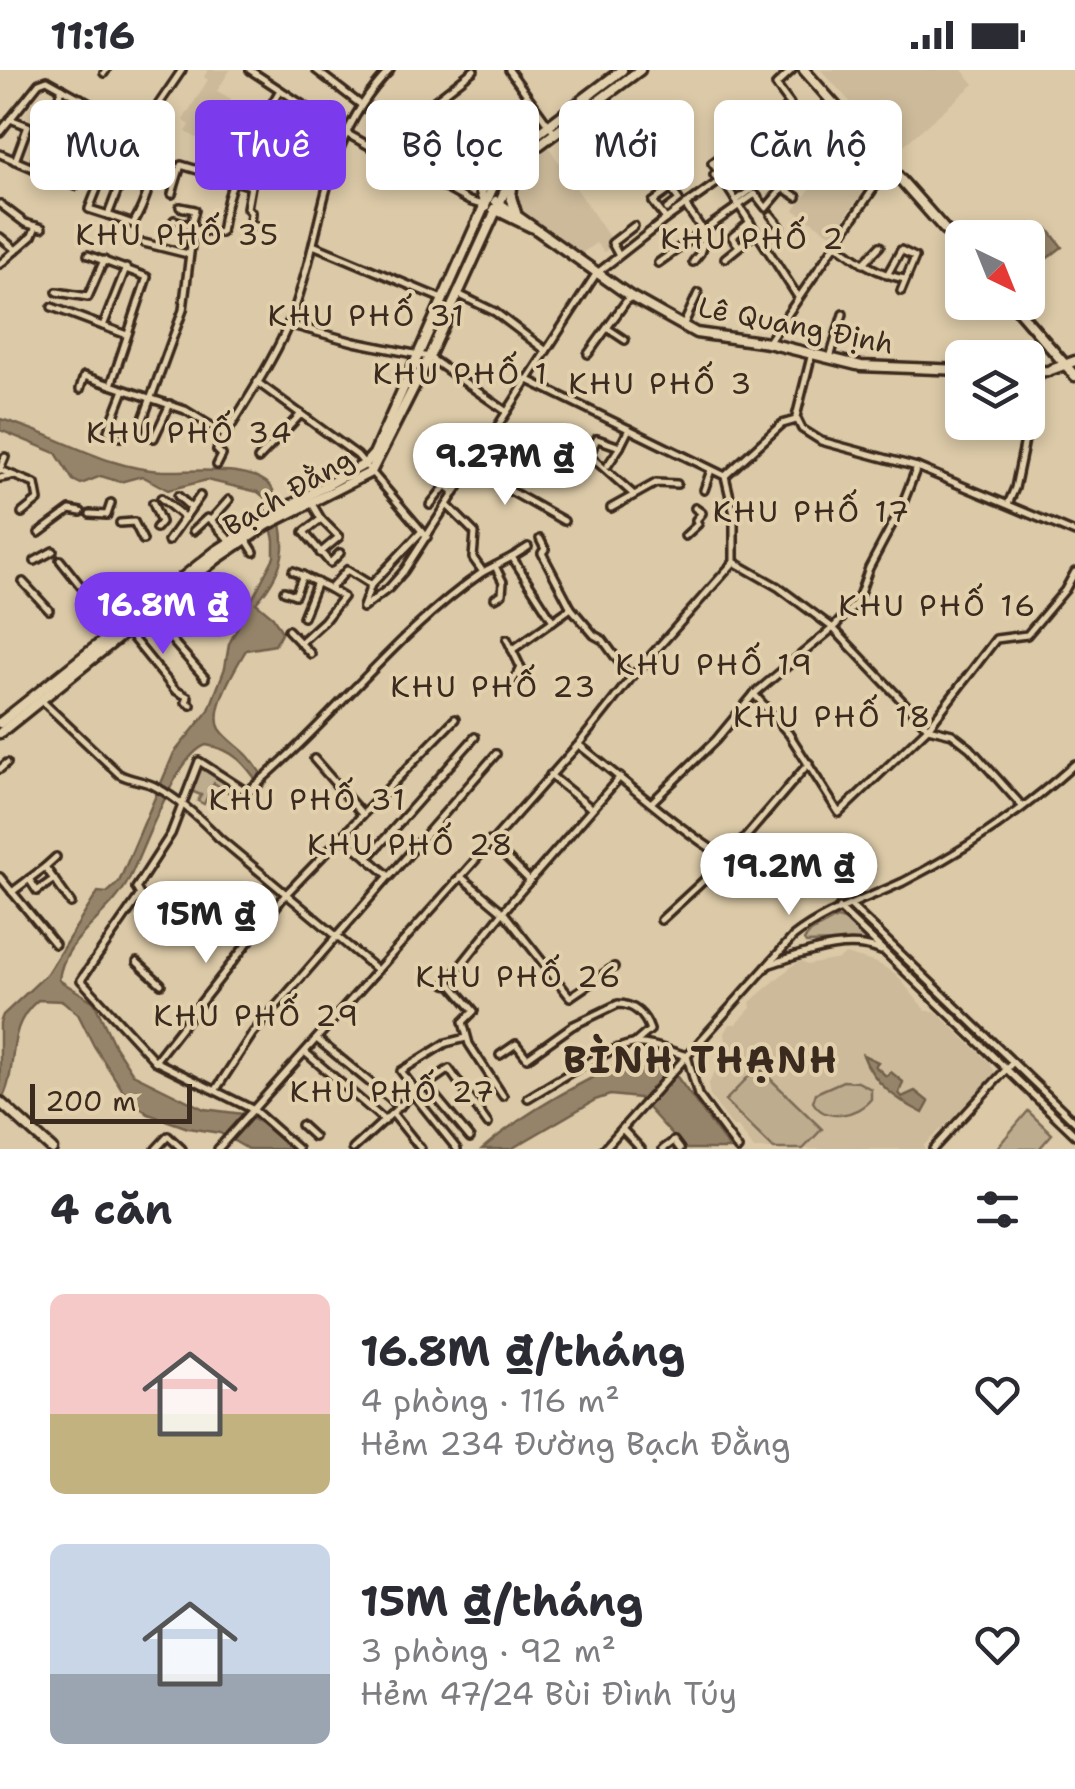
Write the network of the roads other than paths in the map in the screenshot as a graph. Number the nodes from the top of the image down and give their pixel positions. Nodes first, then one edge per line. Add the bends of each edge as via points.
1 (182, 70) edge
2 (250, 70) edge
3 (316, 70) edge
4 (378, 70) edge
5 (390, 70) edge
6 (474, 70) edge
7 (509, 70) edge
8 (640, 70) edge
9 (792, 70) edge
10 (804, 70) edge
11 (324, 72) edge
12 (615, 72) edge
13 (383, 77) junction
14 (622, 83) junction
15 (62, 88) junction
16 (280, 90) junction
17 (80, 98) joint
18 (58, 100) edge
19 (83, 100) edge
20 (162, 100) edge
21 (275, 100) edge
22 (296, 100) edge
23 (435, 100) edge
24 (787, 100) edge
25 (831, 100) edge
26 (360, 104) junction
27 (10, 119) junction
28 (548, 125) junction
29 (346, 128) edge
30 (0, 132) edge
31 (346, 133) edge
32 (539, 134) edge
33 (554, 134) junction
34 (539, 143) edge
35 (0, 154) edge
36 (14, 161) junction
37 (30, 167) edge
38 (195, 169) edge
39 (902, 182) edge
40 (714, 184) edge
41 (97, 190) edge
42 (118, 190) edge
43 (146, 190) edge
44 (228, 190) edge
45 (250, 190) edge
46 (325, 190) edge
47 (482, 190) edge
48 (504, 190) edge
49 (511, 190) edge
50 (727, 190) edge
51 (750, 190) edge
52 (784, 190) edge
53 (786, 190) edge
54 (871, 190) edge
55 (172, 194) dead end
56 (796, 197) dead end
57 (487, 202) junction
58 (737, 203) junction
59 (0, 204) edge
60 (498, 206) junction
61 (685, 206) junction
62 (180, 207) dead end
63 (667, 209) dead end
64 (516, 213) junction
65 (108, 215) junction
66 (771, 215) dead end
67 (666, 219) junction
68 (174, 220) dead end
69 (750, 222) junction
70 (256, 226) dead end
71 (634, 226) dead end
72 (192, 227) junction
73 (532, 227) junction
74 (945, 229) edge
75 (704, 232) junction
76 (756, 232) junction
77 (0, 237) edge
78 (762, 241) junction
79 (834, 242) junction
80 (144, 243) dead end
81 (312, 244) junction
82 (740, 246) junction
83 (880, 246) dead end
84 (16, 250) junction
85 (188, 254) junction
86 (618, 254) junction
87 (88, 255) dead end
88 (724, 258) dead end
89 (104, 260) junction
90 (693, 262) dead end
91 (658, 263) dead end
92 (0, 264) edge
93 (864, 264) junction
94 (126, 268) junction
95 (596, 274) junction
96 (887, 275) junction
97 (905, 278) junction
98 (901, 291) dead end
99 (57, 292) dead end
100 (698, 293) dead end
101 (458, 294) junction
102 (630, 296) junction
103 (798, 297) junction
104 (444, 300) junction
105 (52, 306) dead end
106 (844, 314) dead end
107 (1026, 320) edge
108 (288, 324) junction
109 (103, 326) junction
110 (683, 326) junction
111 (607, 328) junction
112 (128, 335) junction
113 (625, 340) dead end
114 (768, 343) junction
115 (545, 350) junction
116 (812, 353) junction
117 (419, 354) junction
118 (588, 354) dead end
119 (429, 357) junction
120 (830, 358) junction
121 (1075, 361) edge
122 (1064, 364) junction
123 (945, 369) edge
124 (1045, 369) edge
125 (1075, 376) edge
126 (526, 379) junction
127 (256, 381) junction
128 (110, 385) junction
129 (80, 389) dead end
130 (124, 390) junction
131 (150, 398) junction
132 (170, 404) junction
133 (505, 411) junction
134 (301, 414) junction
135 (796, 420) junction
136 (629, 429) junction
137 (139, 430) dead end
138 (226, 435) junction
139 (120, 438) dead end
140 (154, 438) dead end
141 (1022, 440) edge
142 (620, 447) junction
143 (480, 454) junction
144 (5, 457) dead end
145 (258, 459) dead end
146 (217, 465) dead end
147 (608, 465) dead end
148 (917, 467) junction
149 (368, 468) junction
150 (0, 469) edge
151 (710, 470) junction
152 (10, 476) junction
153 (725, 476) junction
154 (0, 478) edge
155 (677, 484) dead end
156 (704, 490) dead end
157 (455, 492) junction
158 (633, 494) junction
159 (178, 496) dead end
160 (200, 496) dead end
161 (161, 498) dead end
162 (229, 500) dead end
163 (111, 502) dead end
164 (311, 502) junction
165 (153, 503) dead end
166 (1008, 504) junction
167 (447, 505) junction
168 (430, 506) dead end
169 (192, 508) junction
170 (611, 508) dead end
171 (696, 508) dead end
172 (81, 512) dead end
173 (22, 513) dead end
174 (284, 513) junction
175 (90, 514) dead end
176 (185, 518) junction
177 (320, 519) junction
178 (211, 520) junction
179 (564, 522) dead end
180 (266, 523) junction
181 (120, 524) dead end
182 (156, 528) dead end
183 (193, 531) dead end
184 (39, 534) dead end
185 (424, 534) junction
186 (1075, 534) edge
187 (685, 536) dead end
188 (540, 539) dead end
189 (143, 540) dead end
190 (246, 540) junction
191 (168, 541) dead end
192 (231, 542) junction
193 (528, 547) dead end
194 (53, 551) dead end
195 (254, 552) dead end
196 (320, 552) junction
197 (340, 553) dead end
198 (512, 557) junction
199 (60, 560) dead end
200 (35, 562) dead end
201 (734, 562) junction
202 (495, 566) junction
203 (292, 571) dead end
204 (483, 572) junction
205 (1075, 572) edge
206 (302, 575) junction
207 (23, 582) dead end
208 (317, 582) junction
209 (371, 585) junction
210 (330, 589) junction
211 (284, 592) dead end
212 (87, 594) dead end
213 (495, 598) dead end
214 (204, 606) dead end
215 (571, 608) junction
216 (48, 610) dead end
217 (146, 616) junction
218 (189, 617) dead end
219 (302, 617) dead end
220 (553, 621) junction
221 (125, 628) junction
222 (833, 628) junction
223 (288, 630) dead end
224 (506, 639) dead end
225 (300, 642) junction
226 (512, 650) junction
227 (311, 654) dead end
228 (205, 678) dead end
229 (631, 678) junction
230 (512, 682) dead end
231 (754, 694) junction
232 (38, 697) junction
233 (191, 705) dead end
234 (455, 719) dead end
235 (0, 723) edge
236 (928, 728) junction
237 (0, 733) edge
238 (475, 737) dead end
239 (578, 745) junction
240 (496, 754) dead end
241 (314, 759) dead end
242 (7, 763) dead end
243 (809, 763) junction
244 (1075, 764) edge
245 (0, 769) edge
246 (550, 775) junction
247 (620, 776) junction
248 (652, 802) junction
249 (183, 806) junction
250 (1022, 806) junction
251 (592, 809) junction
252 (362, 814) junction
253 (341, 836) junction
254 (490, 841) junction
255 (56, 857) dead end
256 (368, 858) junction
257 (726, 859) junction
258 (45, 867) junction
259 (390, 876) junction
260 (459, 876) junction
261 (0, 877) edge
262 (54, 878) junction
263 (29, 880) junction
264 (527, 884) junction
265 (12, 892) junction
266 (286, 894) junction
267 (72, 903) dead end
268 (849, 904) junction
269 (840, 908) junction
270 (504, 913) junction
271 (661, 920) dead end
272 (336, 937) junction
273 (55, 944) dead end
274 (887, 954) junction
275 (137, 962) dead end
276 (768, 966) junction
277 (614, 968) dead end
278 (377, 970) junction
279 (162, 984) dead end
280 (934, 986) junction
281 (928, 993) junction
282 (466, 1038) junction
283 (318, 1040) junction
284 (634, 1044) junction
285 (306, 1052) junction
286 (500, 1054) dead end
287 (687, 1056) junction
288 (155, 1061) junction
289 (1013, 1062) junction
290 (1006, 1069) junction
291 (426, 1085) junction
292 (217, 1089) junction
293 (415, 1092) junction
294 (503, 1096) dead end
295 (528, 1098) dead end
296 (1, 1104) edge
297 (400, 1107) junction
298 (254, 1110) junction
299 (392, 1114) junction
300 (1073, 1120) edge
301 (384, 1121) junction
302 (488, 1124) dead end
303 (1064, 1124) junction
304 (301, 1125) dead end
305 (623, 1130) junction
306 (1075, 1135) edge
307 (314, 1137) dead end
308 (470, 1138) dead end
309 (220, 1147) edge
310 (52, 1149) edge
311 (156, 1149) edge
312 (182, 1149) edge
313 (298, 1149) edge
314 (353, 1149) edge
315 (421, 1149) edge
316 (457, 1149) edge
317 (604, 1149) edge
318 (641, 1149) edge
319 (664, 1149) edge
320 (680, 1149) edge
321 (738, 1149) edge
322 (934, 1149) edge

1 - 20 street
2 - 16 street
3 - 11 street
4 - 13 street
5 - 13 street
6 - 23 street
7 - 28 street
8 - 14 main road
9 - 24 street via 776,85
10 - 25 main road
11 - 26 street
12 - 14 main road
12 - 28 main road
13 - 26 street
14 - 33 main road
15 - 17 street
15 - 18 street
15 - 27 street via 39,83
16 - 21 street
16 - 22 street
17 - 19 street
26 - 29 street
27 - 30 street
27 - 36 street via 28,126
28 - 32 main road
28 - 33 street
31 - 57 street via 469,201
33 - 34 main road
35 - 36 street
36 - 37 street
38 - 55 street via 181,165
39 - 74 main road
40 - 61 street
41 - 65 street via 89,209
42 - 65 street
43 - 65 street via 134,224
44 - 72 street via 221,233
45 - 70 street via 247,208
46 - 81 street
47 - 57 main road, Bạch Đằng
48 - 60 main road, Bạch Đằng
49 - 64 main road
50 - 58 street
51 - 58 street
52 - 58 street via 766,208 756,194
53 - 56 street
54 - 79 street
57 - 60 main road
57 - 104 main road, Bạch Đằng
58 - 69 street
58 - 75 street
59 - 84 street via 39,227
60 - 64 main road, Lê Quang Định
60 - 73 main road, Lê Quang Định
60 - 101 main road, Bạch Đằng
61 - 67 street
61 - 75 street
62 - 72 street via 195,210
63 - 67 street via 679,200 672,189 654,202
64 - 73 main road, Lê Quang Định
66 - 78 street via 780,226
67 - 86 street
68 - 72 street
69 - 76 street
69 - 82 street via 732,238
71 - 86 street via 612,243
72 - 85 street
73 - 95 main road, Lê Quang Định
75 - 90 street
75 - 91 street
76 - 78 street
76 - 82 street
77 - 84 street
78 - 103 street
79 - 93 street
79 - 103 street
80 - 85 street
81 - 104 street
81 - 108 street
82 - 88 street
83 - 93 street
84 - 92 street
85 - 131 street via 183,310
86 - 95 street
87 - 89 street
89 - 94 street
89 - 99 street via 88,298
93 - 96 street
94 - 109 street
94 - 112 street via 147,278
95 - 102 main road, Lê Quang Định
95 - 115 street
96 - 97 street
96 - 97 street via 902,250 915,257
97 - 98 street
100 - 110 street
101 - 115 street
101 - 119 main road, Bạch Đằng
102 - 110 main road, Lê Quang Định
102 - 111 street
103 - 114 street
104 - 117 main road, Bạch Đằng
105 - 109 street
106 - 120 street
107 - 122 main road
108 - 117 street
108 - 127 street
109 - 112 street
110 - 114 main road, Lê Quang Định
111 - 113 street
111 - 118 street
112 - 128 street
114 - 116 main road, Lê Quang Định
115 - 126 street
116 - 120 main road, Lê Quang Định
116 - 135 street
117 - 119 street
117 - 149 main road, Bạch Đằng
119 - 133 street
119 - 149 main road, Bạch Đằng
120 - 123 main road, Lê Quang Định
121 - 122 main road
122 - 124 main road
122 - 125 main road
126 - 133 street
126 - 136 street
127 - 134 street
127 - 138 street
128 - 129 street via 84,376
128 - 130 street
130 - 131 street
130 - 139 street via 108,431
131 - 132 street
131 - 137 street
132 - 138 street
132 - 140 street
133 - 143 street
134 - 145 street
134 - 149 street
135 - 148 street via 832,444
135 - 153 street via 782,424
136 - 142 street
136 - 151 street
138 - 146 street
141 - 166 street
142 - 147 street
142 - 158 street via 597,440 590,455
143 - 157 street
143 - 179 street via 508,489
144 - 150 street
148 - 166 street
148 - 222 street via 857,602
149 - 164 main road, Bạch Đằng
149 - 174 main road, Bạch Đằng
149 - 185 street
150 - 152 street
151 - 153 street
151 - 156 street
152 - 154 street
152 - 173 street via 35,484 38,500
153 - 201 street
155 - 158 street
157 - 167 street
157 - 168 street via 446,485
158 - 170 street
159 - 169 street
160 - 169 street
161 - 176 street
162 - 178 street
163 - 175 street via 107,516
164 - 174 main road, Bạch Đằng
164 - 177 street
165 - 182 street via 161,522
166 - 186 street
167 - 185 street
167 - 204 street via 475,533 473,558
169 - 176 street
171 - 187 street via 702,513 698,524
172 - 184 street via 70,510
174 - 180 main road, Bạch Đằng
176 - 191 street
177 - 196 street via 304,532
177 - 196 street via 338,538
178 - 183 street
178 - 192 street
180 - 190 main road, Bạch Đằng
180 - 192 main road, Bạch Đằng
181 - 189 street via 134,522
185 - 209 street
185 - 209 street via 396,582 363,608
188 - 215 street
190 - 195 street
190 - 217 main road, Bạch Đằng
192 - 221 main road, Bạch Đằng
193 - 198 street
194 - 200 street
196 - 197 street via 330,563
198 - 202 street
198 - 220 street
199 - 212 street
201 - 222 street
201 - 229 street
202 - 204 street
202 - 213 street via 503,582
203 - 206 street
204 - 249 street via 445,598 247,792 199,761
205 - 236 street via 1028,635 996,639
206 - 208 street
206 - 211 street via 295,595
207 - 216 street
208 - 210 street
208 - 219 street
209 - 210 street via 347,570
210 - 225 street via 343,597
214 - 218 street
215 - 220 street
215 - 229 street
217 - 221 main road, Bạch Đằng
217 - 228 street
220 - 226 street
221 - 232 main road, Bạch Đằng
221 - 233 street
222 - 231 street
222 - 236 street
223 - 225 street
224 - 226 street
225 - 227 street
226 - 230 street via 520,668
229 - 239 street
231 - 243 street
231 - 248 street
232 - 235 main road, Bạch Đằng
232 - 237 main road, Bạch Đằng
232 - 249 street via 118,774 153,784
234 - 252 street
236 - 243 street via 839,813
236 - 250 street via 970,748
238 - 256 street
239 - 246 street
239 - 247 street
240 - 259 street
241 - 252 street
242 - 245 street
243 - 257 street
244 - 250 street
246 - 251 street
246 - 254 street
247 - 248 street
247 - 251 street
248 - 257 street
249 - 266 street
249 - 288 street via 136,888 140,895 81,980
250 - 268 street via 954,854
251 - 264 street
252 - 253 street
253 - 256 street
253 - 266 street
254 - 260 street
254 - 264 street
255 - 258 street
256 - 259 street
257 - 271 street
258 - 262 street
258 - 263 street
259 - 272 street
260 - 270 street
260 - 278 street
261 - 265 street
262 - 263 street via 37,891
262 - 267 street
263 - 265 street
264 - 270 street
265 - 273 street
266 - 272 street
266 - 288 street
268 - 269 street
268 - 280 street
269 - 274 street
269 - 276 street via 810,923
270 - 277 street via 570,996
270 - 282 street via 446,984 474,1012 463,1022
272 - 278 street
272 - 292 street via 253,1032
274 - 276 street via 838,947
274 - 281 street
275 - 279 street
276 - 287 street
278 - 283 street
280 - 281 street
280 - 289 street
281 - 290 street
282 - 293 street via 401,1070
282 - 294 street
283 - 285 street
283 - 297 street
284 - 286 street via 650,1030 647,1020 618,1004 528,1058 516,1044
284 - 287 street
284 - 295 street
285 - 298 street
285 - 301 street
287 - 305 street
287 - 321 street via 698,1094
288 - 292 street
289 - 290 street
289 - 300 street
290 - 303 street
290 - 322 street
291 - 293 street
291 - 302 street via 449,1069
291 - 308 street
292 - 298 street
293 - 297 street
293 - 316 street
296 - 310 main road
297 - 299 street
298 - 309 street
298 - 313 street
299 - 301 street
299 - 315 street
300 - 303 street
301 - 314 street
303 - 306 street
304 - 307 street
305 - 317 street
305 - 318 street
311 - 312 street via 168,1136
319 - 320 street via 674,1141

